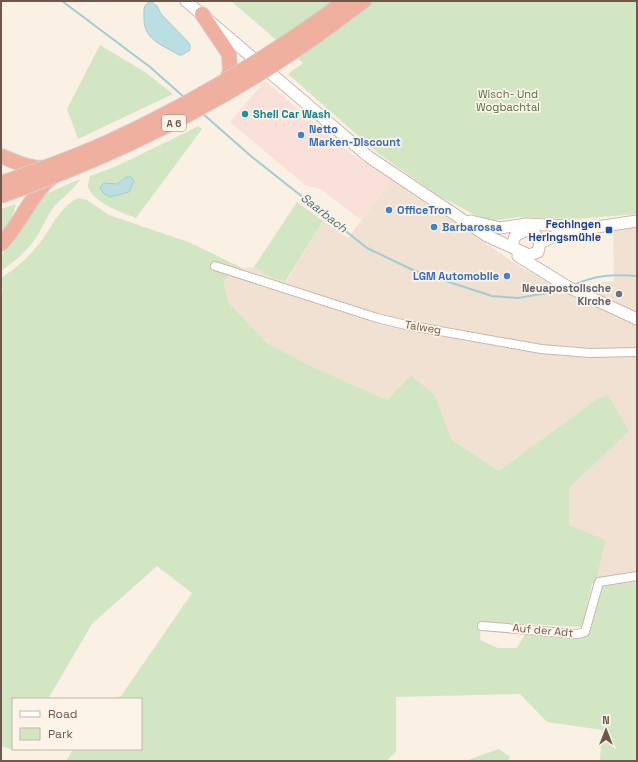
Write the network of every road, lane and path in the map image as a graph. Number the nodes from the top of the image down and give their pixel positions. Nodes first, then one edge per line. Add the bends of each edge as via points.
1 (186, 1) edge
2 (344, 1) edge
3 (364, 1) edge
4 (202, 14) junction
5 (330, 19) junction
6 (263, 66) junction
7 (228, 86) junction
8 (1, 156) edge
9 (1, 160) edge
10 (65, 166) junction
11 (1, 183) edge
12 (1, 196) edge
13 (456, 215) junction
14 (471, 221) junction
15 (637, 221) edge
16 (18, 224) junction
17 (601, 225) junction
18 (570, 226) junction
19 (514, 241) junction
20 (538, 243) junction
21 (1, 244) edge
22 (215, 266) dead end
23 (555, 280) junction
24 (637, 319) edge
25 (637, 352) edge
26 (637, 576) edge
27 (482, 626) dead end

1 - 4 main road
2 - 5 highway, A 6
3 - 5 highway, A 6
4 - 6 main road
4 - 7 highway via 229,54
5 - 11 highway, A 6, bridge via 295,37 177,108 106,143
5 - 12 highway, A 6, bridge via 258,76 184,118 111,153
6 - 7 highway, A 6
6 - 13 main road via 364,152
7 - 10 highway, A 6, bridge
8 - 10 highway, A 6 via 36,169
9 - 16 highway via 10,166 22,194
10 - 16 highway via 43,186
13 - 14 main road
13 - 19 main road via 487,236
14 - 18 main road via 500,228 526,224
14 - 19 main road
15 - 17 main road
16 - 21 highway
17 - 18 main road
17 - 20 main road via 563,232
18 - 20 main road
19 - 20 main road via 526,230
19 - 20 main road via 529,255
19 - 23 main road via 516,255
20 - 23 main road
22 - 25 street, Talweg via 406,325 541,349 590,353
23 - 24 main road
26 - 27 street, Auf der Adt via 599,582 585,632 577,634

